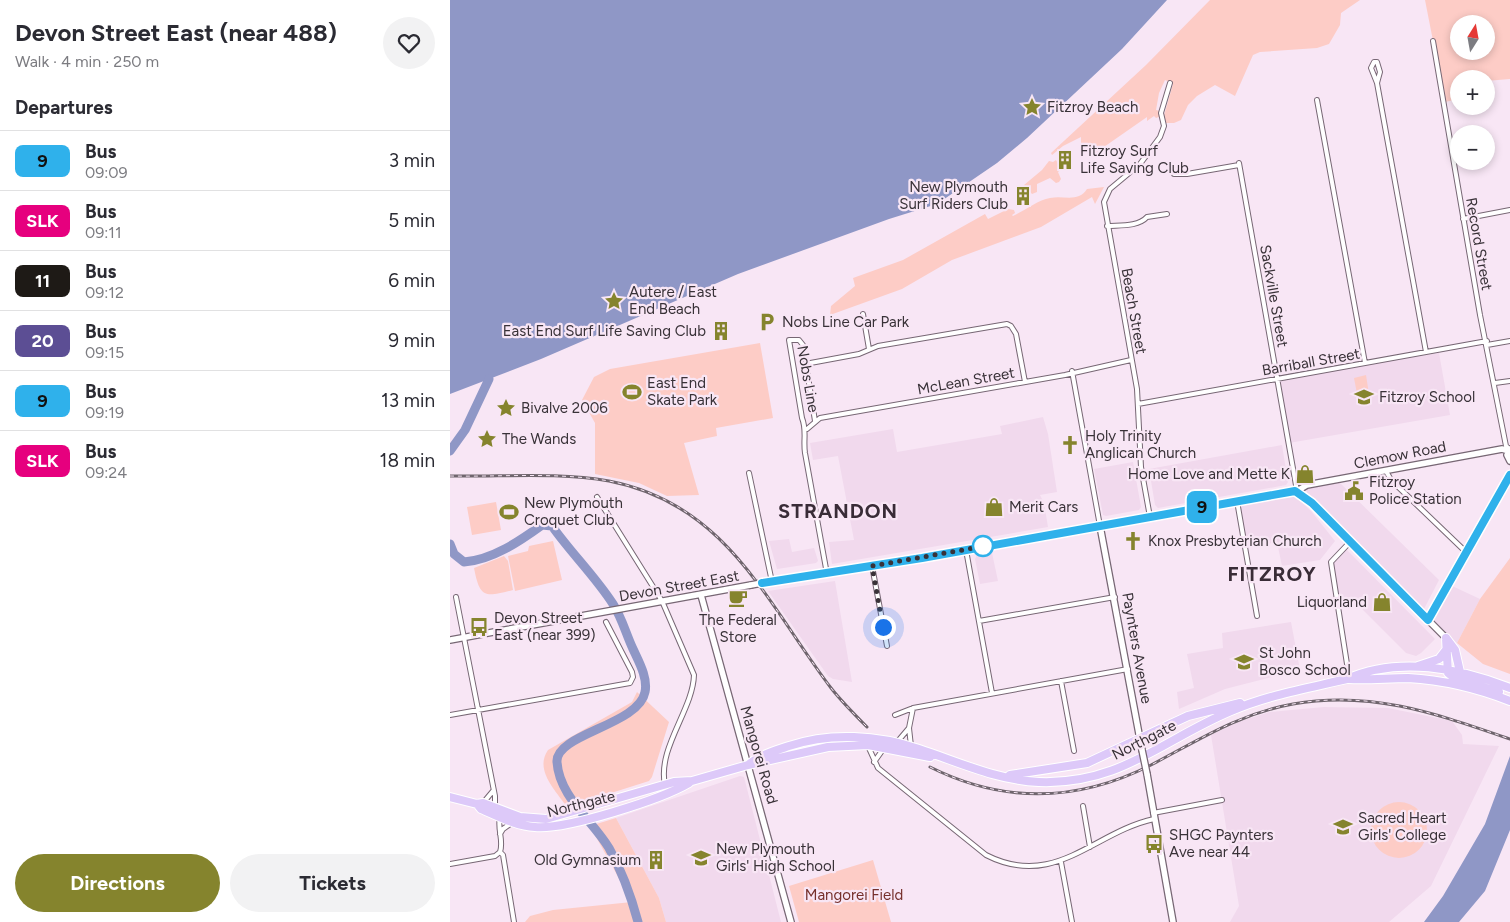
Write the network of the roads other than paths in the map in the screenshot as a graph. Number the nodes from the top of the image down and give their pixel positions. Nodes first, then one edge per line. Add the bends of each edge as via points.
1 (1433, 41) dead end
2 (1170, 82) dead end
3 (1377, 83) junction
4 (1317, 100) dead end
5 (1174, 174) dead end
6 (1510, 210) edge
7 (1167, 214) dead end
8 (1463, 219) junction
9 (1108, 226) junction
10 (863, 314) dead end
11 (1510, 341) edge
12 (1487, 343) junction
13 (869, 349) junction
14 (1426, 352) junction
15 (1131, 360) junction
16 (1365, 363) junction
17 (805, 364) junction
18 (1072, 371) junction
19 (1277, 379) junction
20 (1510, 381) edge
21 (1025, 382) junction
22 (1494, 383) junction
23 (1138, 404) junction
24 (815, 421) junction
25 (807, 429) junction
26 (1510, 450) edge
27 (1510, 461) edge
28 (1386, 471) junction
29 (749, 473) dead end
30 (1510, 474) edge
31 (1298, 491) junction
32 (597, 497) dead end
33 (1237, 501) junction
34 (1150, 516) junction
35 (1100, 526) junction
36 (1350, 542) junction
37 (966, 550) junction
38 (1466, 552) junction
39 (872, 566) junction
40 (827, 574) junction
41 (772, 582) junction
42 (701, 595) junction
43 (456, 597) dead end
44 (1115, 597) junction
45 (662, 601) junction
46 (1257, 616) dead end
47 (1428, 620) junction
48 (979, 621) junction
49 (606, 622) dead end
50 (464, 637) junction
51 (1446, 638) junction
52 (450, 640) edge
53 (887, 646) dead end
54 (1446, 650) junction
55 (1347, 664) dead end
56 (1416, 667) junction
57 (1128, 669) junction
58 (1448, 670) junction
59 (1460, 672) junction
60 (1348, 679) junction
61 (1061, 681) junction
62 (1510, 688) edge
63 (992, 694) junction
64 (1510, 697) edge
65 (1256, 701) junction
66 (1510, 701) edge
67 (913, 708) junction
68 (478, 710) junction
69 (450, 715) edge
70 (895, 715) dead end
71 (909, 728) junction
72 (1140, 738) junction
73 (896, 743) junction
74 (868, 746) junction
75 (911, 746) junction
76 (884, 747) junction
77 (1074, 751) dead end
78 (947, 760) junction
79 (874, 762) junction
80 (748, 765) junction
81 (993, 774) junction
82 (692, 781) junction
83 (665, 785) junction
84 (493, 791) junction
85 (450, 797) edge
86 (1222, 800) dead end
87 (480, 803) junction
88 (1083, 806) dead end
89 (495, 808) junction
90 (1154, 816) junction
91 (500, 817) junction
92 (513, 822) junction
93 (500, 834) junction
94 (1090, 847) junction
95 (500, 852) junction
96 (1061, 862) junction
97 (450, 864) edge
98 (514, 922) edge
99 (791, 922) edge
100 (1072, 922) edge
101 (1173, 922) edge

1 - 8 street, Record Street
2 - 9 street, Beach Street via 1161,113 1162,132 1140,164 1106,193 1104,202
3 - 3 street via 1371,68 1374,62 1380,68
3 - 14 street
4 - 16 street
5 - 19 street, Sackville Street via 1239,164
6 - 8 street
7 - 9 street via 1147,217 1143,222
8 - 12 street, Record Street
9 - 15 street, Beach Street
10 - 13 street
11 - 12 street, Barriball Street
12 - 14 street, Barriball Street
12 - 22 street, Record Street
13 - 17 street via 844,358
13 - 21 street via 1007,324 1016,334
14 - 16 street, Barriball Street
15 - 18 street, McLean Street
15 - 23 street, Beach Street
16 - 19 street, Barriball Street
17 - 24 street, Nobs Line
17 - 25 street, Nobs Line via 801,342 789,340 802,418
18 - 21 street, McLean Street
18 - 35 street
19 - 23 street, Barriball Street
19 - 31 street, Sackville Street
20 - 22 street
21 - 24 street, McLean Street
22 - 26 street, Record Street via 1506,446
23 - 34 street, Beach Street via 1141,468
24 - 25 street
25 - 40 street, Nobs Line via 805,453
26 - 27 main road via 1507,457
26 - 28 main road, Clemow Road
28 - 31 main road, Clemow Road via 1307,486
28 - 38 street via 1391,480
29 - 41 street
30 - 38 main road
31 - 33 main road, Devon Street East
31 - 36 main road
32 - 45 street
33 - 34 main road, Devon Street East
33 - 46 street
34 - 35 main road, Devon Street East
35 - 37 main road, Devon Street East
35 - 44 main road, Paynters Avenue
36 - 47 main road
36 - 55 street via 1331,562
37 - 39 main road, Devon Street East
37 - 48 street
38 - 47 main road
39 - 40 main road, Devon Street East
39 - 53 street
40 - 41 main road, Devon Street East
41 - 42 main road, Devon Street East, bridge
42 - 45 main road, Devon Street East
42 - 80 main road, Mangorei Road
43 - 50 street
44 - 48 street
44 - 57 main road, Paynters Avenue
45 - 50 main road, Devon Street East
45 - 83 street via 694,675 669,749
47 - 51 main road
48 - 63 street
49 - 68 street via 632,672 632,681
50 - 52 main road, Devon Street East
50 - 68 street
51 - 54 highway
51 - 59 highway via 1455,650
54 - 56 highway via 1439,659
54 - 58 highway
56 - 58 highway, Northgate
56 - 60 highway, Northgate via 1362,672
57 - 61 street
57 - 72 main road, Paynters Avenue
58 - 59 highway, Northgate
58 - 64 highway via 1451,676
59 - 62 highway, Northgate
60 - 65 highway, Northgate
60 - 66 highway, Northgate via 1409,678 1451,684
61 - 63 street
61 - 77 street
63 - 67 street
65 - 72 highway via 1196,713
65 - 81 highway, Northgate via 1216,717 1134,763 1102,775 1052,782
67 - 70 street
67 - 71 street
68 - 69 street
68 - 84 street
71 - 73 street
71 - 75 street
72 - 81 highway via 1107,755 1077,765 1012,775
72 - 90 main road, Paynters Avenue, bridge
73 - 75 highway, Northgate
73 - 80 highway, Northgate via 856,737 819,738 759,756
74 - 76 highway, Northgate
74 - 79 street
74 - 80 highway, Northgate via 810,749
75 - 78 highway, Northgate
76 - 78 highway, Northgate
76 - 79 street
78 - 81 highway, Northgate
79 - 96 street via 986,855 1014,864
80 - 82 highway, Northgate
80 - 99 main road, Mangorei Road
82 - 83 highway, Northgate
82 - 92 highway, Northgate via 668,793 563,825 536,828
83 - 89 highway, Northgate via 566,814 532,820
84 - 87 street
84 - 89 street
85 - 87 highway, Northgate
86 - 90 street
87 - 89 highway, Northgate
87 - 91 highway, Northgate via 481,809
88 - 94 street
90 - 94 street
90 - 101 main road, Paynters Avenue
91 - 92 highway, Northgate
91 - 93 street
92 - 93 street
93 - 95 street
94 - 96 street
95 - 97 street via 495,856
95 - 98 street
96 - 100 street

